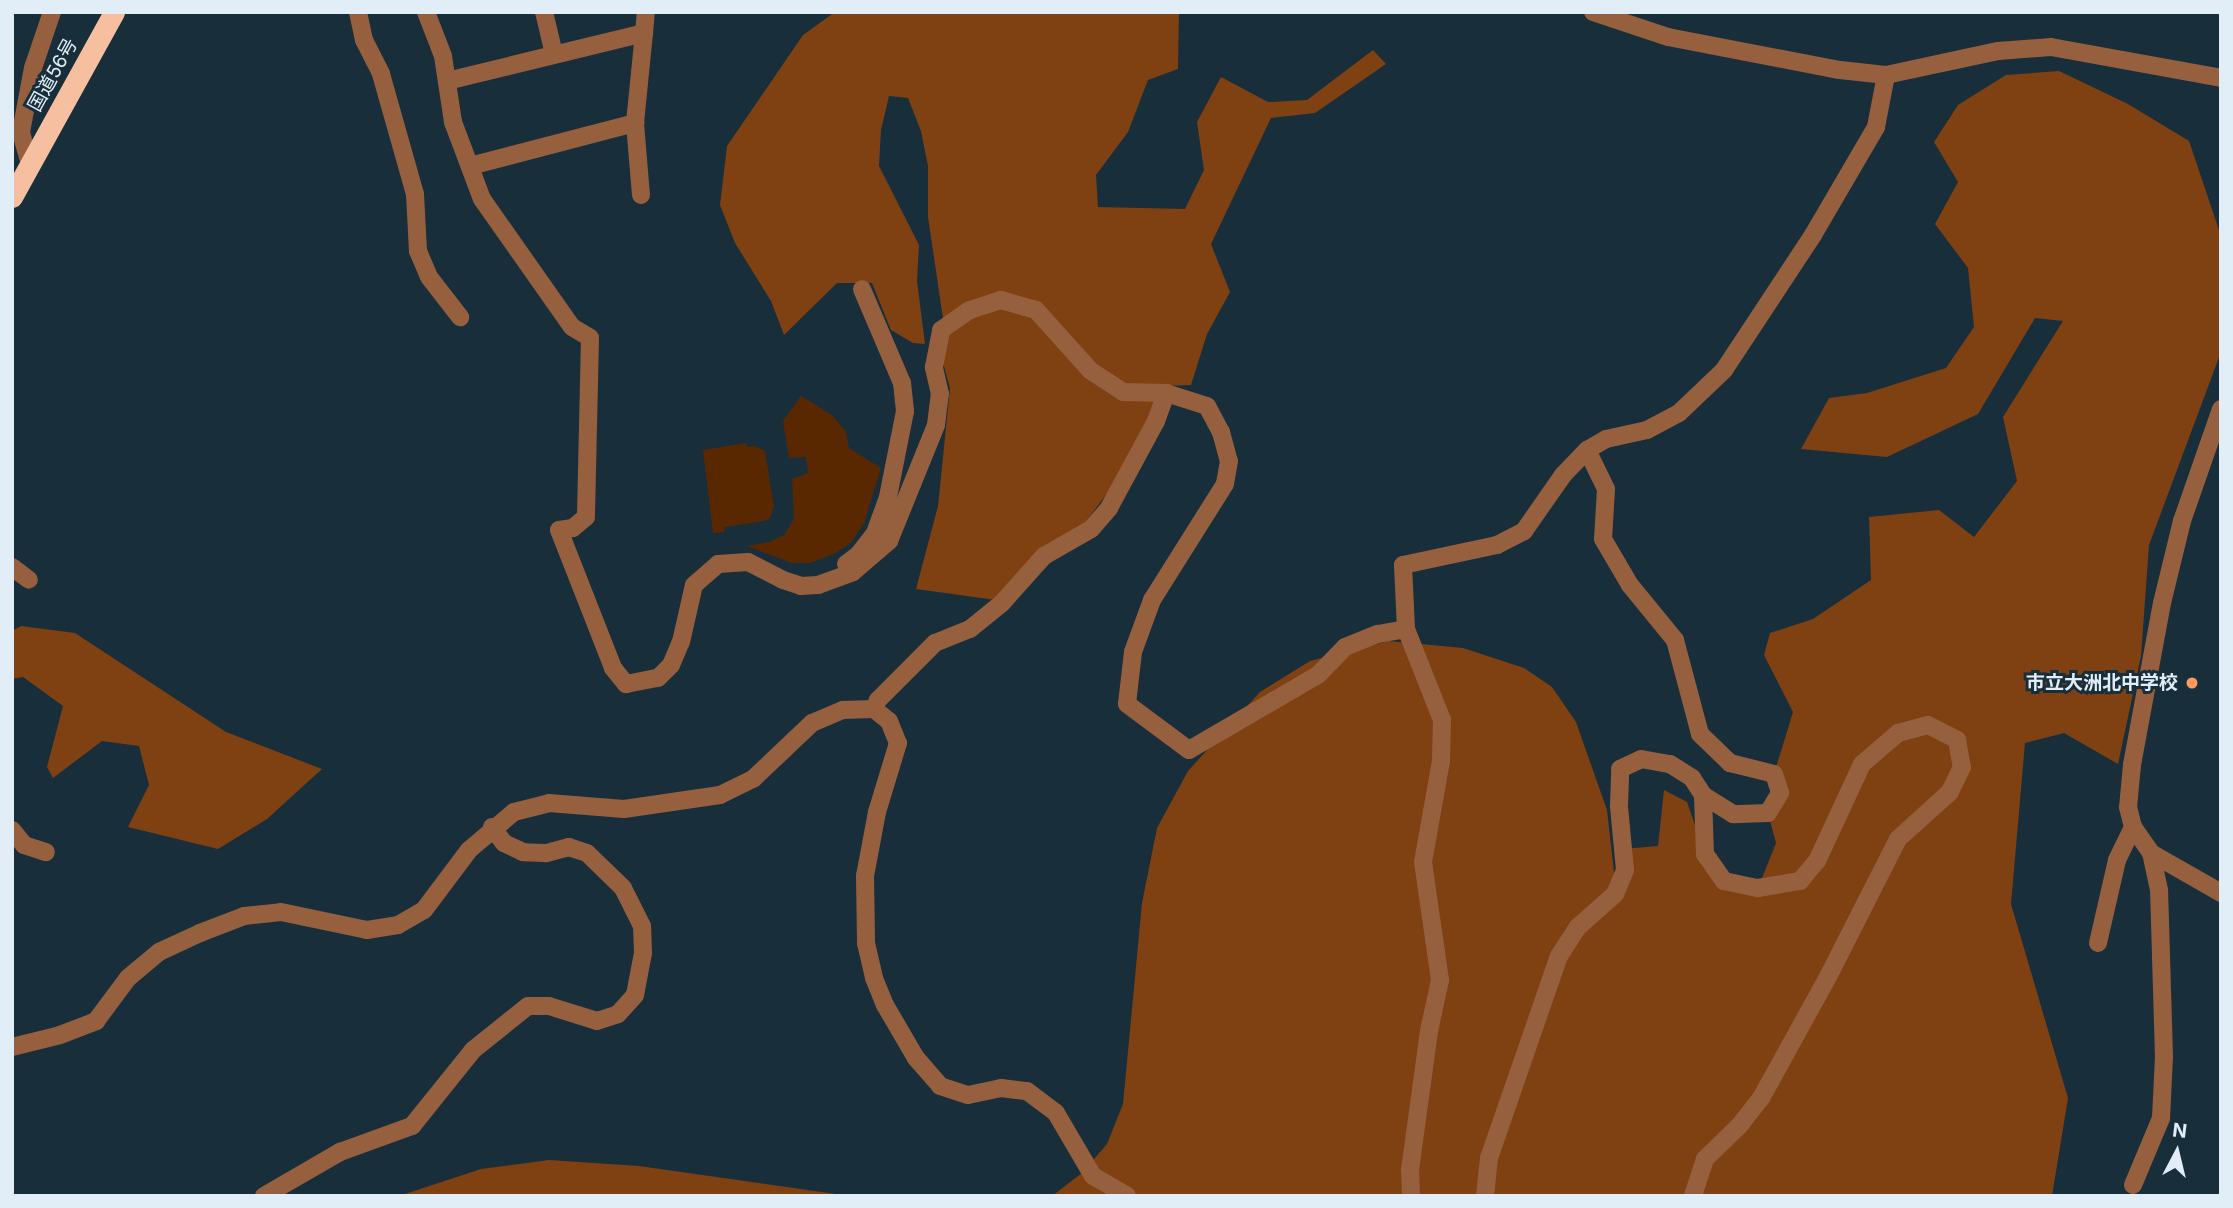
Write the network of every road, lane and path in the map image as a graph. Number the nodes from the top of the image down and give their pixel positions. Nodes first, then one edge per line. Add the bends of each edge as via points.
1 (52, 12) edge
2 (114, 12) edge
3 (358, 12) edge
4 (426, 12) edge
5 (544, 12) edge
6 (646, 12) edge
7 (1593, 12) edge
8 (644, 33) junction
9 (554, 54) junction
10 (1886, 75) junction
11 (2221, 78) edge
12 (447, 81) junction
13 (635, 123) junction
14 (30, 164) junction
15 (470, 166) junction
16 (641, 195) dead end
17 (12, 197) edge
18 (862, 289) dead end
19 (460, 317) dead end
20 (1166, 393) junction
21 (2221, 409) edge
22 (1587, 450) junction
23 (12, 567) edge
24 (29, 580) dead end
25 (818, 585) junction
26 (1406, 629) junction
27 (874, 709) junction
28 (1703, 795) junction
29 (492, 827) junction
30 (2133, 827) junction
31 (12, 830) edge
32 (46, 852) dead end
33 (2151, 853) junction
34 (2221, 893) edge
35 (2098, 943) dead end
36 (12, 1048) edge
37 (2133, 1185) dead end
38 (264, 1196) edge
39 (1127, 1196) edge
40 (1411, 1196) edge
41 (1485, 1196) edge
42 (1693, 1196) edge

1 - 14 street via 33,68 21,132
2 - 14 highway, 国道56号
3 - 19 street via 415,194 416,246 429,277
4 - 12 street
5 - 9 street
6 - 8 street
7 - 10 street via 1668,37
8 - 9 street
8 - 13 street
9 - 12 street
10 - 11 street via 1998,51 2050,47
10 - 22 street via 1876,127 1813,235 1724,370 1679,413 1647,430 1606,439
12 - 15 street via 453,122
13 - 15 street
13 - 16 street
14 - 17 highway, 国道56号
15 - 25 street via 482,199 572,327 590,338 586,517 573,528 559,530 612,668 626,684 658,678 671,665 681,642 694,585 718,564 748,562 801,586
18 - 25 street via 902,383 901,441 875,533 858,555
20 - 25 street via 1123,392 1091,371 1036,310 1001,300 970,310 941,330 934,367 940,394 936,425 889,541 852,572
20 - 26 street via 1207,406 1229,461 1225,484 1152,600 1133,652 1127,704 1189,750 1318,675 1345,647
20 - 27 street via 1109,508 1091,529 1044,556 1002,603 970,629 935,643 895,681
21 - 30 street via 2182,521 2162,603 2132,765 2128,807
22 - 26 street via 1563,475 1524,531 1497,545 1403,565
22 - 28 street via 1606,489 1604,539 1630,585 1675,640 1700,734 1730,763 1773,774 1780,793 1768,813 1733,814
23 - 24 street
26 - 40 street via 1442,720 1441,761 1423,862 1440,980 1410,1170
27 - 29 street via 843,710 812,723 753,779 720,795 624,809 550,803 514,812
27 - 39 street via 890,720 898,743 877,812 865,876 866,943 885,1005 916,1058 940,1086 968,1095 1001,1088 1027,1091 1056,1113 1093,1177
28 - 41 street via 1692,778 1670,764 1641,759 1620,769 1625,870 1615,894 1578,927 1559,956 1489,1158
28 - 42 street via 1705,854 1724,881 1758,888 1800,881 1817,860 1862,764 1898,733 1928,725 1948,735 1957,740 1962,767 1950,792 1898,839 1761,1098 1705,1159
29 - 36 street via 424,910 398,925 367,930 281,912 244,916 159,952 128,978 96,1021
29 - 38 street via 504,843 523,852 569,847 587,853 623,888 642,926 643,953 635,995 618,1014 597,1021 549,1006 528,1006 473,1051 412,1126 340,1152
30 - 33 street
30 - 35 street via 2117,860
31 - 32 street via 24,845
33 - 34 street
33 - 37 street via 2159,890 2165,1056 2161,1118

